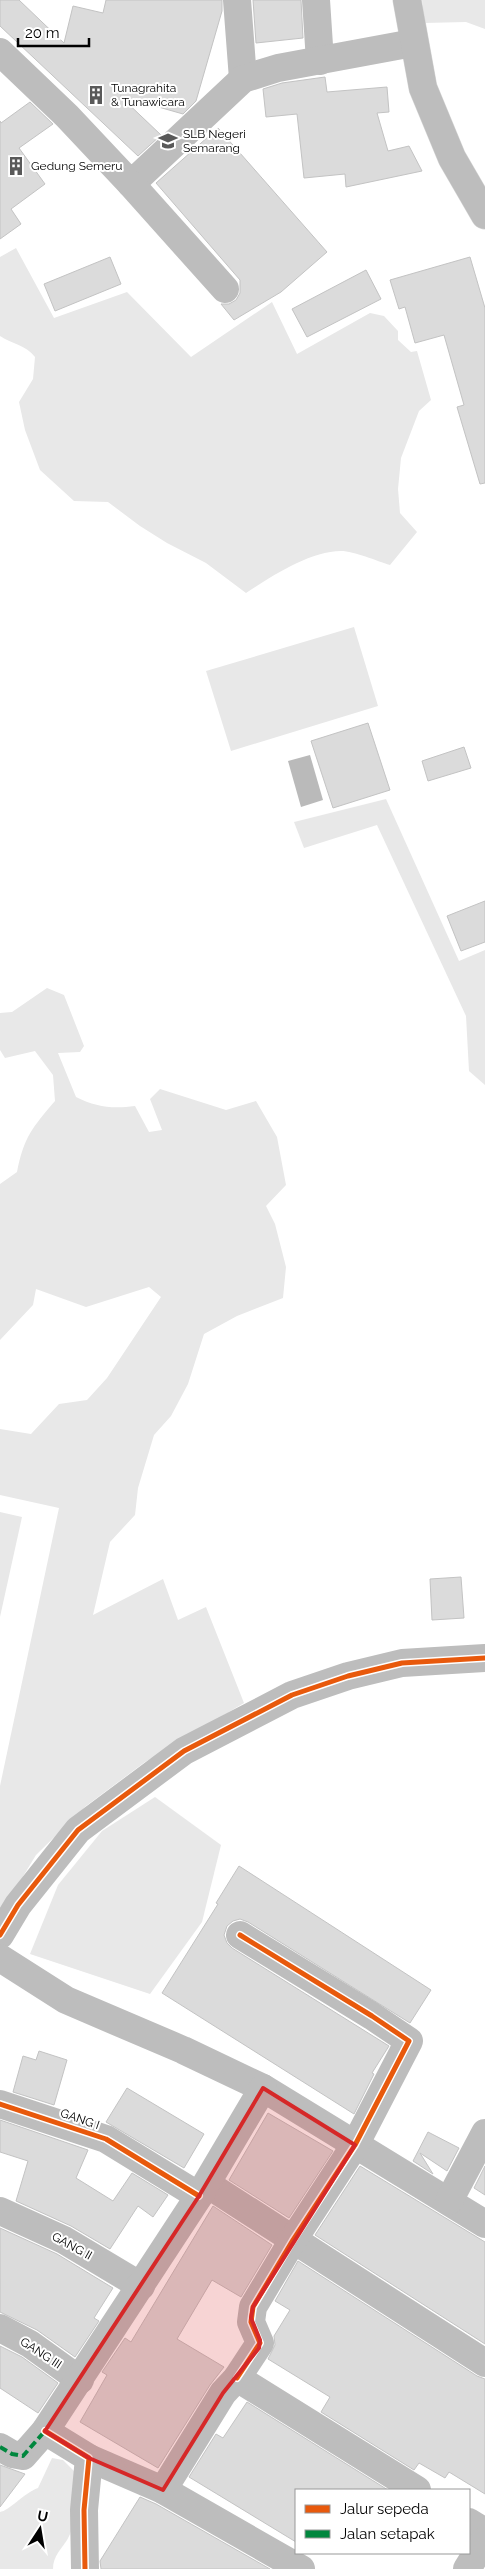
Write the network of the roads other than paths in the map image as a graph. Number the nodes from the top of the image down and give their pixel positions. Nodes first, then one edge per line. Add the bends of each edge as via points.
1 (237, 0) edge
2 (316, 0) edge
3 (407, 0) edge
4 (413, 43) junction
5 (0, 52) edge
6 (320, 61) junction
7 (243, 79) junction
8 (131, 184) junction
9 (485, 215) edge
10 (225, 289) dead end
11 (485, 1658) edge
12 (0, 1935) edge
13 (240, 1935) dead end
14 (0, 1958) edge
15 (263, 2088) junction
16 (0, 2104) edge
17 (485, 2133) edge
18 (355, 2145) junction
19 (203, 2190) junction
20 (449, 2201) junction
21 (0, 2211) edge
22 (485, 2224) edge
23 (293, 2240) junction
24 (141, 2286) junction
25 (0, 2328) edge
26 (485, 2363) edge
27 (237, 2378) junction
28 (80, 2380) junction
29 (45, 2431) junction
30 (0, 2447) edge
31 (89, 2458) junction
32 (415, 2489) edge
33 (163, 2490) junction
34 (470, 2523) edge
35 (485, 2532) edge
36 (485, 2540) edge
37 (85, 2569) edge
38 (301, 2569) edge
39 (467, 2569) edge

1 - 7 street
2 - 6 street
3 - 4 street
4 - 6 street
4 - 9 street via 422,88 452,158
5 - 8 street
6 - 7 street via 278,68
7 - 8 street
8 - 10 street
11 - 12 street via 402,1663 348,1676 292,1695 184,1751 78,1830 18,1905
13 - 18 street via 409,2041
14 - 15 street via 66,2000
15 - 18 street
15 - 19 street
16 - 19 street, GANG I via 106,2139
17 - 20 street
18 - 20 street
18 - 23 street
19 - 23 street, GANG I
19 - 24 street
20 - 22 street
21 - 24 street, GANG II via 64,2240
23 - 26 street, GANG I
23 - 27 street via 253,2308 252,2322 260,2343
24 - 28 street
25 - 28 street, GANG III via 30,2344
27 - 32 street
27 - 33 street via 223,2393
28 - 29 street
29 - 30 street via 23,2456
29 - 31 street
31 - 33 street
31 - 37 street via 84,2510
33 - 38 street
34 - 35 street
36 - 39 street

